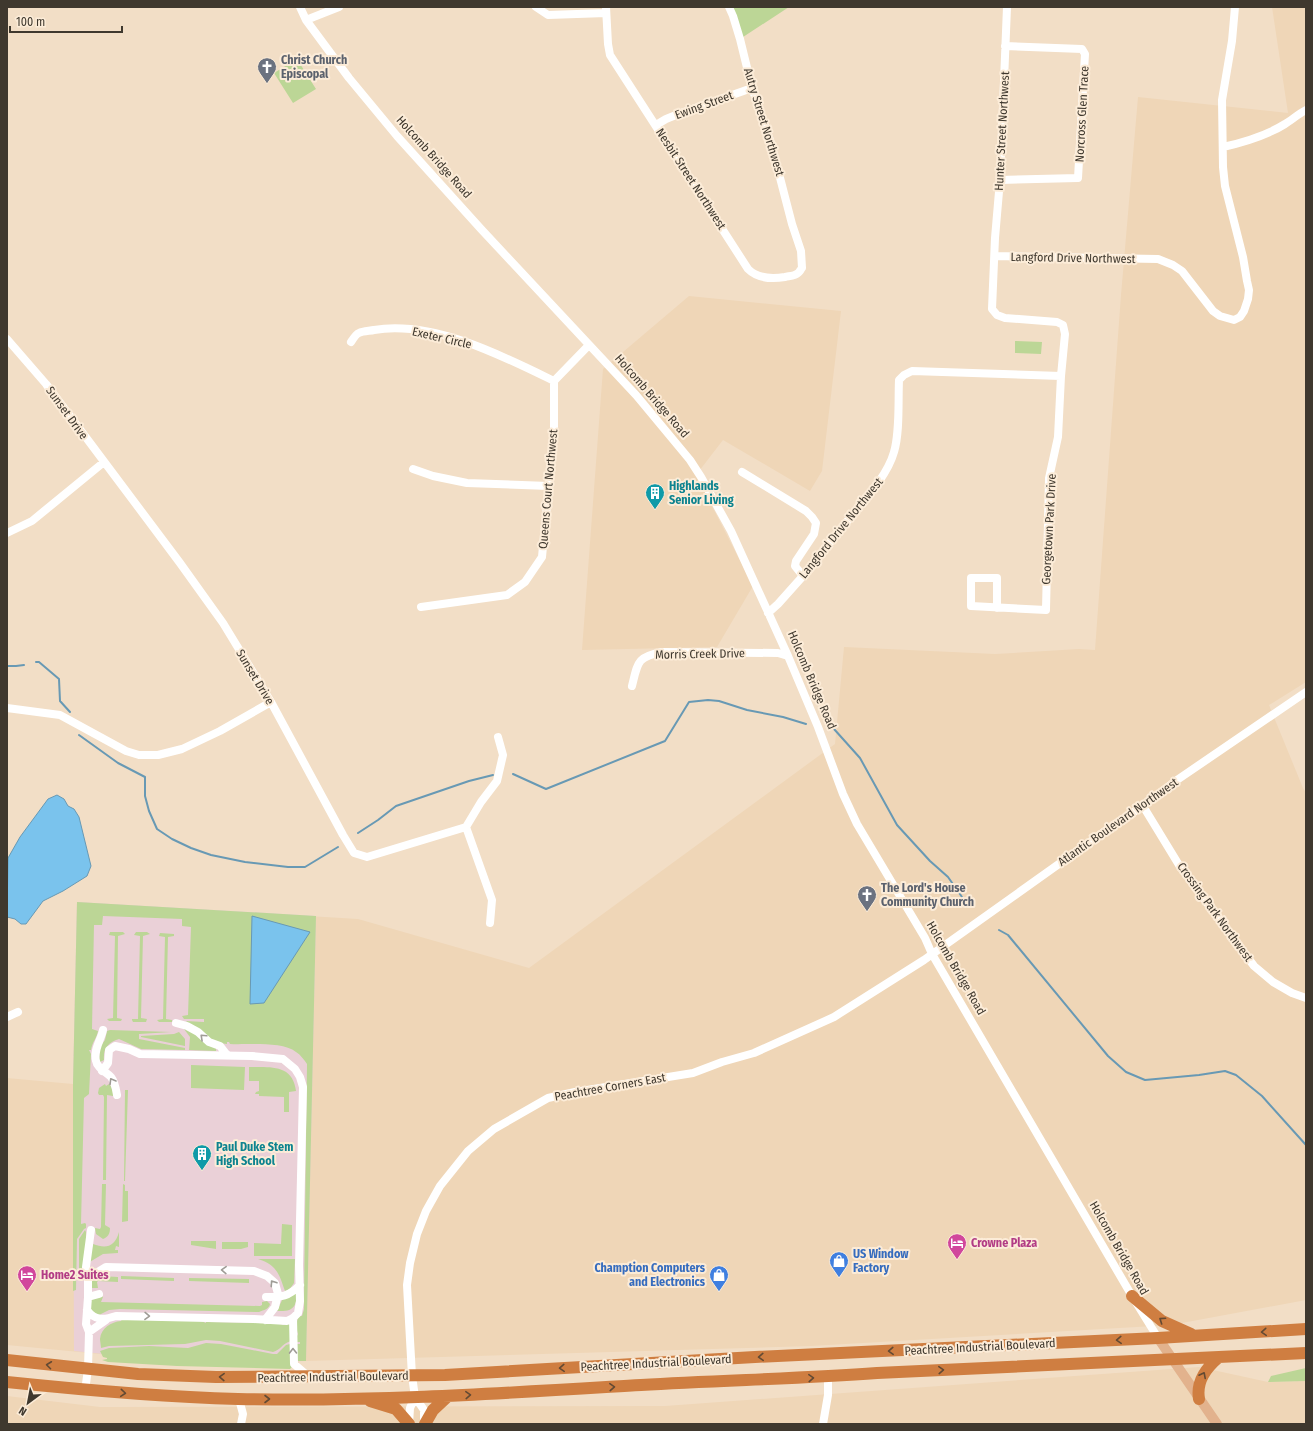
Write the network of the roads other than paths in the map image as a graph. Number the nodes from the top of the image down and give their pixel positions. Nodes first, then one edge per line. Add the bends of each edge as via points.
1 (300, 7) edge
2 (340, 7) edge
3 (536, 7) edge
4 (729, 7) edge
5 (1007, 7) edge
6 (1235, 7) edge
7 (606, 10) edge
8 (306, 20) junction
9 (1005, 46) junction
10 (752, 88) junction
11 (1306, 110) edge
12 (656, 125) junction
13 (1223, 147) junction
14 (1000, 180) junction
15 (796, 238) joint
16 (995, 256) junction
17 (7, 339) edge
18 (351, 342) dead end
19 (589, 345) junction
20 (1061, 376) junction
21 (554, 382) junction
22 (104, 462) junction
23 (412, 469) dead end
24 (742, 472) dead end
25 (549, 486) junction
26 (7, 533) edge
27 (803, 576) junction
28 (421, 607) dead end
29 (997, 608) junction
30 (768, 613) junction
31 (788, 656) junction
32 (632, 686) dead end
33 (1306, 692) edge
34 (271, 702) junction
35 (7, 708) edge
36 (498, 737) dead end
37 (1143, 806) junction
38 (466, 827) junction
39 (490, 923) dead end
40 (932, 954) junction
41 (1306, 998) edge
42 (18, 1012) dead end
43 (7, 1017) edge
44 (176, 1023) dead end
45 (103, 1030) dead end
46 (227, 1055) junction
47 (102, 1071) junction
48 (117, 1095) dead end
49 (91, 1230) dead end
50 (88, 1278) junction
51 (300, 1285) junction
52 (99, 1294) dead end
53 (1132, 1296) junction
54 (88, 1297) junction
55 (266, 1297) dead end
56 (277, 1297) junction
57 (87, 1310) junction
58 (108, 1318) junction
59 (293, 1318) junction
60 (265, 1320) junction
61 (1306, 1329) edge
62 (89, 1332) junction
63 (1196, 1336) junction
64 (1158, 1338) junction
65 (1306, 1353) edge
66 (1219, 1357) junction
67 (1172, 1359) junction
68 (7, 1360) edge
69 (88, 1369) junction
70 (412, 1376) junction
71 (309, 1377) junction
72 (828, 1377) junction
73 (7, 1382) edge
74 (85, 1390) junction
75 (448, 1396) junction
76 (415, 1397) junction
77 (239, 1399) junction
78 (364, 1399) junction
79 (1199, 1399) junction
80 (241, 1424) edge
81 (409, 1424) edge
82 (424, 1424) edge
83 (823, 1424) edge
84 (1216, 1424) edge

1 - 8 street, Holcomb Bridge Road
2 - 8 street
3 - 7 street via 548,15
4 - 10 street, Autry Street Northwest
5 - 9 street, Hunter Street Northwest
6 - 13 street, Langford Drive Northwest via 1222,100
7 - 12 street, Nesbit Street Northwest via 610,55
8 - 19 street, Holcomb Bridge Road via 397,136
9 - 14 street, Hunter Street Northwest
9 - 14 street, Norcross Glen Trace via 1082,49 1085,54 1078,178
10 - 12 street, Ewing Street via 681,113
10 - 15 street, Autry Street Northwest via 771,143
11 - 13 street via 1264,135
12 - 15 street, Nesbit Street Northwest via 750,271 774,278 798,274 802,265 801,251
13 - 16 street, Langford Drive Northwest via 1225,186 1249,290 1246,305 1240,317 1234,320 1214,311 1182,271 1158,259
14 - 16 street, Hunter Street Northwest
16 - 20 street, Langford Drive Northwest via 992,309 997,315 1005,318 1057,322 1064,325 1066,334
17 - 22 street, Sunset Drive via 46,384
18 - 21 street, Exeter Circle via 359,333 385,328 419,330 464,341
19 - 21 street
19 - 30 street, Holcomb Bridge Road via 636,395 690,460 731,531
20 - 27 street, Langford Drive Northwest via 912,371 904,375 899,380 894,451 887,470
20 - 29 street, Georgetown Park Drive via 1058,437 1049,478 1046,610
21 - 25 street, Queens Court Northwest via 554,432
22 - 26 street via 32,521
22 - 34 street, Sunset Drive via 224,624
23 - 25 street via 467,483
24 - 27 street via 806,511 816,523 814,534 796,561 795,566
25 - 28 street, Queens Court Northwest via 542,557 525,582 507,595
27 - 30 street, Langford Drive Northwest
29 - 29 street, Georgetown Park Drive via 971,606 972,578 997,578
30 - 31 street, Holcomb Bridge Road
31 - 32 street, Morris Creek Drive via 778,653 662,652 648,655 637,664
31 - 40 street, Holcomb Bridge Road via 857,824
33 - 37 street, Atlantic Boulevard Northwest
34 - 35 street via 182,749 158,755 139,755 126,751 60,715
34 - 38 street, Sunset Drive via 354,853 367,857
36 - 38 street via 502,755 497,780
37 - 40 street, Atlantic Boulevard Northwest
37 - 41 street, Crossing Park Northwest via 1179,865 1254,966 1272,982
38 - 39 street via 492,900
40 - 53 street, Holcomb Bridge Road
40 - 70 street, Peachtree Corners East via 834,1017 754,1054 693,1073 548,1098 494,1129 468,1151 440,1186 417,1234 407,1285
42 - 43 street
46 -> 44 street via 220,1046 209,1042 198,1032
45 - 47 street via 96,1048 96,1062
46 - 47 street via 140,1054 115,1046 109,1050 108,1063
46 - 51 street via 283,1059 300,1077 303,1087
48 -> 47 street via 112,1078
49 - 50 street via 86,1267
50 - 54 street
56 -> 50 street via 275,1283 268,1276 254,1272 106,1267
51 - 56 street via 290,1294
51 - 59 street via 298,1312
52 - 54 street
63 -> 53 highway via 1162,1321
53 - 64 street, Holcomb Bridge Road
54 - 57 street
55 - 56 street
56 - 60 street via 275,1307
57 - 58 street via 94,1318
57 - 62 street via 86,1324
58 -> 60 street via 116,1316
58 - 62 street
59 - 60 street via 286,1321
71 -> 59 street via 294,1364
61 -> 63 highway, Peachtree Industrial Boulevard
62 - 69 street
63 - 64 highway, Peachtree Industrial Boulevard
64 - 67 main road, Holcomb Bridge Road
64 -> 70 highway, Peachtree Industrial Boulevard via 763,1356
65 - 66 highway, Peachtree Industrial Boulevard
66 - 67 highway, Peachtree Industrial Boulevard
79 -> 66 highway via 1201,1380 1209,1366
72 -> 67 highway, Peachtree Industrial Boulevard via 882,1372
67 - 79 main road, Holcomb Bridge Road
69 -> 68 highway, Peachtree Industrial Boulevard
71 -> 69 highway, Peachtree Industrial Boulevard via 216,1377
69 - 74 street
70 - 71 highway, Peachtree Industrial Boulevard
70 - 76 street, Peachtree Corners East
75 -> 72 highway, Peachtree Industrial Boulevard
72 - 83 street
73 - 74 highway, Peachtree Industrial Boulevard
74 -> 77 highway, Peachtree Industrial Boulevard
75 - 76 highway, Peachtree Industrial Boulevard
75 - 82 highway via 433,1410
76 - 78 highway, Peachtree Industrial Boulevard
76 - 81 street via 410,1408
76 - 82 street via 424,1410
77 -> 78 highway, Peachtree Industrial Boulevard
77 - 80 street via 243,1414
78 - 81 highway via 396,1409
79 - 84 main road, Holcomb Bridge Road

